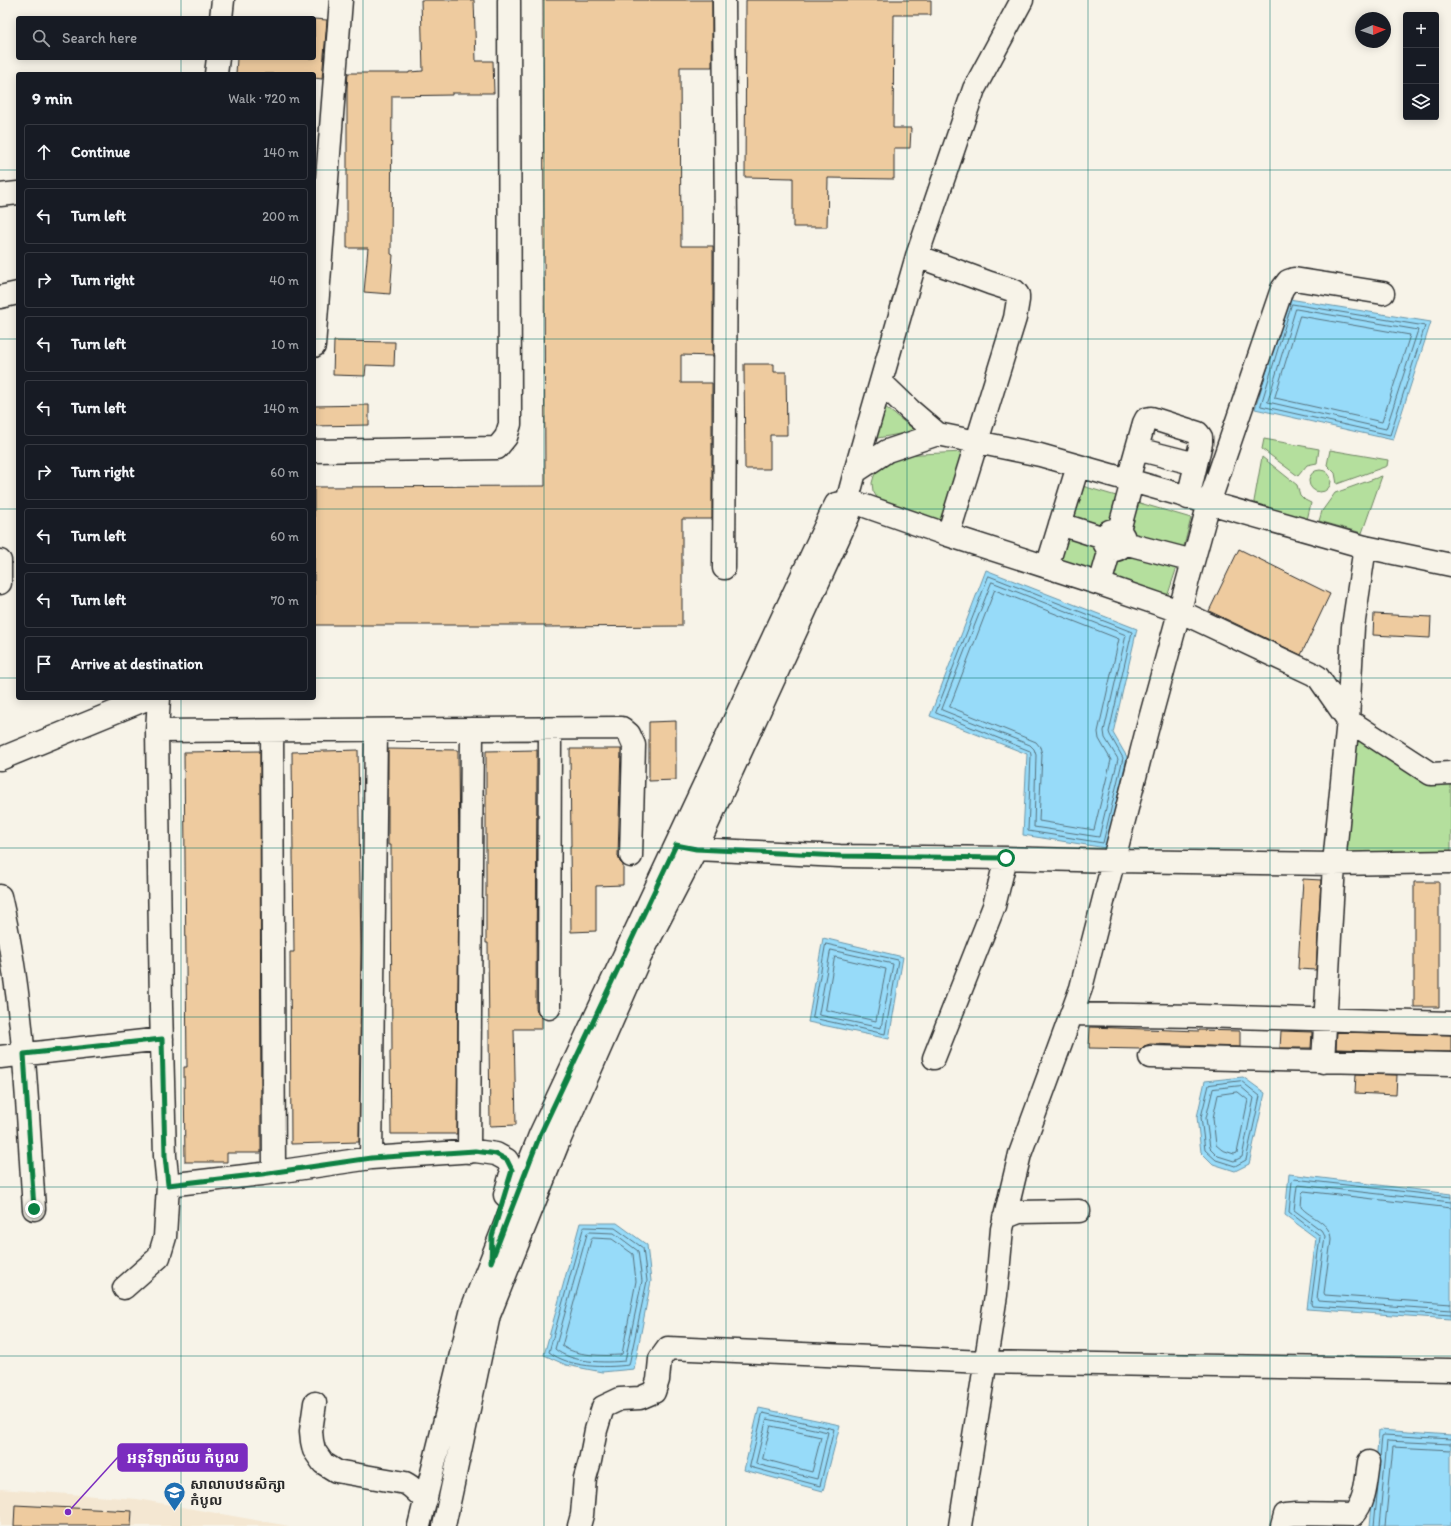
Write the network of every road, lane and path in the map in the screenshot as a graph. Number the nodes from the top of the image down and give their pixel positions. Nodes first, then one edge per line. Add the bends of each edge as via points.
1 (222, 0) edge
2 (340, 0) edge
3 (509, 0) edge
4 (724, 0) edge
5 (1022, 0) edge
6 (221, 16) edge
7 (218, 60) edge
8 (216, 72) edge
9 (16, 193) edge
10 (0, 195) edge
11 (917, 256) junction
12 (16, 293) edge
13 (1383, 293) dead end
14 (0, 297) edge
15 (316, 319) edge
16 (881, 382) junction
17 (1176, 426) junction
18 (938, 434) junction
19 (977, 442) junction
20 (1138, 449) junction
21 (316, 451) edge
22 (1169, 456) junction
23 (1196, 464) junction
24 (1078, 466) junction
25 (854, 472) junction
26 (1130, 481) junction
27 (1188, 498) junction
28 (847, 501) junction
29 (1209, 503) junction
30 (1060, 524) junction
31 (948, 535) junction
32 (1114, 540) junction
33 (1365, 547) junction
34 (0, 561) edge
35 (1193, 561) junction
36 (1451, 565) edge
37 (1047, 567) junction
38 (724, 568) dead end
39 (0, 582) edge
40 (1100, 584) junction
41 (1179, 611) junction
42 (144, 700) edge
43 (159, 700) edge
44 (1348, 720) junction
45 (472, 729) junction
46 (550, 729) junction
47 (376, 730) junction
48 (158, 731) junction
49 (272, 731) junction
50 (0, 759) edge
51 (1451, 774) edge
52 (686, 847) junction
53 (631, 856) dead end
54 (1006, 858) junction
55 (1114, 861) junction
56 (1451, 862) edge
57 (1334, 864) junction
58 (0, 896) edge
59 (549, 1008) dead end
60 (1071, 1014) junction
61 (1325, 1020) junction
62 (1451, 1023) edge
63 (162, 1039) junction
64 (24, 1054) junction
65 (0, 1057) edge
66 (1150, 1057) dead end
67 (934, 1058) dead end
68 (1323, 1062) junction
69 (1451, 1064) edge
70 (549, 1139) junction
71 (469, 1152) junction
72 (371, 1158) junction
73 (274, 1172) junction
74 (168, 1185) junction
75 (34, 1209) dead end
76 (1079, 1211) dead end
77 (1004, 1218) junction
78 (491, 1262) junction
79 (124, 1288) dead end
80 (985, 1362) junction
81 (1451, 1370) edge
82 (315, 1403) dead end
83 (1369, 1462) dead end
84 (426, 1500) junction
85 (419, 1526) edge
86 (444, 1526) edge
87 (579, 1526) edge
88 (960, 1526) edge
89 (1282, 1526) edge

1 - 6 street
2 - 15 street
3 - 21 street via 510,424 506,437 497,448
4 - 38 street
5 - 11 street via 974,89
7 - 8 street
9 - 10 street
11 - 16 street
11 - 19 street via 1015,291 1018,295 1015,318
12 - 14 street
13 - 29 street via 1294,279 1288,281 1282,289
16 - 18 street
16 - 25 street
17 - 20 street via 1151,418 1146,419
17 - 22 street
17 - 23 street via 1198,433 1201,437
18 - 19 street
18 - 25 street via 887,451
19 - 24 street
19 - 31 street
20 - 22 street
20 - 26 street
22 - 23 street
23 - 27 street
24 - 26 street
24 - 30 street
25 - 28 street
26 - 27 street
26 - 32 street
27 - 29 street
28 - 31 street
28 - 52 street via 849,515
29 - 33 street
29 - 35 street
30 - 32 street
30 - 37 street
31 - 37 street
32 - 35 street
32 - 40 street
33 - 36 street
33 - 44 street via 1353,627
34 - 39 street
35 - 41 street
37 - 40 street
40 - 41 street
41 - 44 street via 1318,677
41 - 55 street
42 - 50 street
43 - 48 street
44 - 51 street via 1431,774
44 - 57 street
45 - 46 street
45 - 47 street
45 - 71 street
46 - 53 street via 622,728 629,734 634,745
46 - 59 street
47 - 49 street
47 - 72 street
48 - 49 street
48 - 63 street
49 - 73 street
52 - 54 street via 840,856
52 - 70 street via 640,957
54 - 55 street
54 - 67 street via 994,906
55 - 57 street
55 - 60 street via 1081,988
56 - 57 street
57 - 61 street
58 - 64 street via 8,932
60 - 61 street
60 - 77 street via 1020,1154
61 - 62 street
61 - 68 street
63 - 64 street
63 - 74 street
64 - 65 street
64 - 75 street
66 - 68 street
68 - 69 street
70 - 78 street
70 - 86 street via 489,1315
71 - 72 street
71 - 78 street via 496,1154 507,1160 512,1170 492,1236
72 - 73 street
73 - 74 street
74 - 79 street via 165,1237 159,1257
76 - 77 street via 1019,1212
77 - 80 street via 996,1295
78 - 84 street via 472,1309
80 - 81 street
80 - 87 street via 668,1348 660,1359 654,1392 640,1398 620,1399 603,1407 585,1478
80 - 88 street
82 - 84 street via 312,1441 314,1450 323,1463 336,1471 405,1483
83 - 89 street via 1364,1494 1353,1515 1285,1515
84 - 85 street

